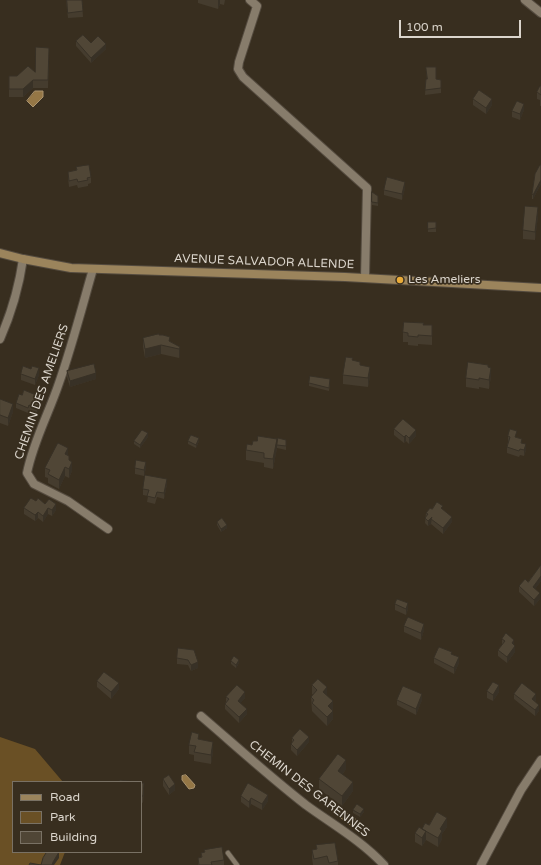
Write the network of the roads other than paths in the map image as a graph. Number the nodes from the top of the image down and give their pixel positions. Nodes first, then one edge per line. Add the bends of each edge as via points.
1 (250, 0) edge
2 (525, 0) edge
3 (541, 13) edge
4 (0, 253) edge
5 (23, 259) junction
6 (93, 269) junction
7 (365, 278) junction
8 (541, 288) edge
9 (0, 339) edge
10 (108, 529) dead end
11 (201, 716) dead end
12 (541, 760) edge
13 (228, 852) dead end
14 (237, 865) edge
15 (384, 865) edge
16 (481, 865) edge

1 - 7 street via 257,6 238,69 243,78 367,188
2 - 3 street
4 - 5 main road, AVENUE SALVADOR ALLENDE
5 - 6 main road, AVENUE SALVADOR ALLENDE via 71,268
5 - 9 street
6 - 7 main road, AVENUE SALVADOR ALLENDE
6 - 10 street, CHEMIN DES AMELIERS via 59,384 30,458 27,473 34,484 68,501
7 - 8 main road, AVENUE SALVADOR ALLENDE
11 - 15 street, CHEMIN DES GARENNES via 269,774
12 - 16 street via 521,790
13 - 14 lane

